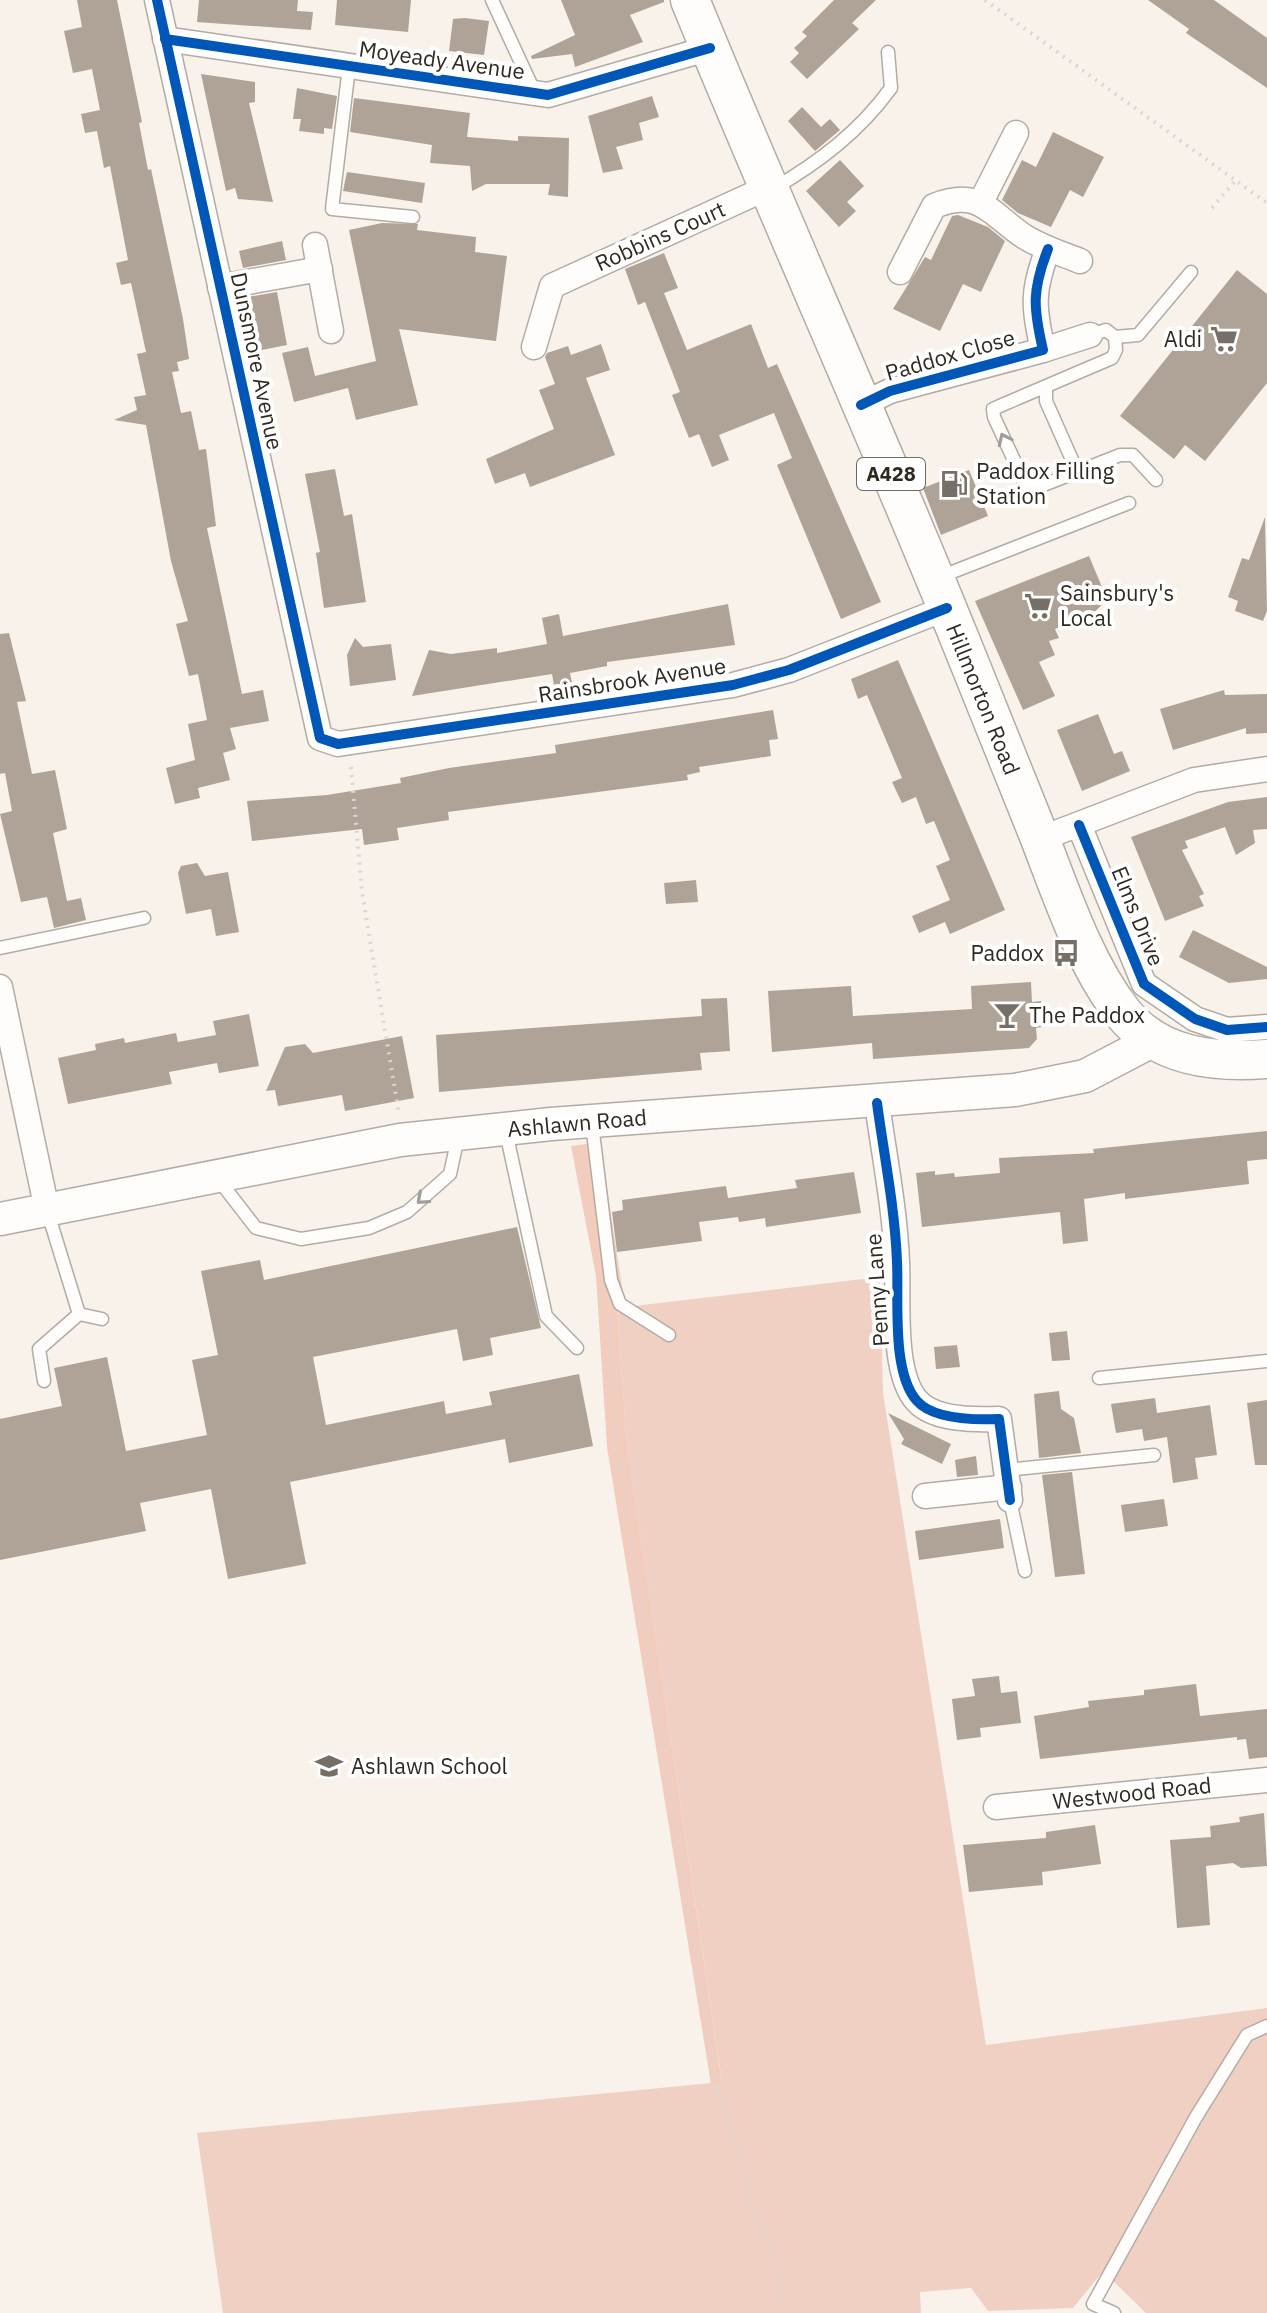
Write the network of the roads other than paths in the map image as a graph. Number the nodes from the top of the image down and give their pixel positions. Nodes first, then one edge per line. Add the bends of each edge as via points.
1 (157, 0) edge
2 (492, 0) edge
3 (690, 0) edge
4 (165, 39) junction
5 (710, 48) junction
6 (888, 52) dead end
7 (349, 67) junction
8 (535, 93) junction
9 (1016, 133) dead end
10 (770, 189) junction
11 (981, 202) junction
12 (413, 217) dead end
13 (315, 245) dead end
14 (1048, 249) junction
15 (1080, 261) dead end
16 (320, 269) junction
17 (900, 272) dead end
18 (1191, 272) dead end
19 (220, 287) junction
20 (331, 331) dead end
21 (1090, 335) joint
22 (1115, 337) junction
23 (534, 347) dead end
24 (1043, 350) junction
25 (1046, 388) junction
26 (861, 405) junction
27 (1077, 471) junction
28 (1156, 480) dead end
29 (1129, 503) dead end
30 (941, 594) junction
31 (317, 732) joint
32 (1267, 769) edge
33 (1079, 825) junction
34 (1040, 839) junction
35 (144, 918) dead end
36 (0, 948) edge
37 (0, 987) edge
38 (1267, 1027) edge
39 (1152, 1041) junction
40 (1250, 1060) edge
41 (877, 1103) junction
42 (591, 1121) junction
43 (505, 1129) junction
44 (458, 1134) junction
45 (215, 1174) junction
46 (47, 1210) junction
47 (0, 1219) edge
48 (79, 1314) junction
49 (102, 1319) dead end
50 (669, 1335) dead end
51 (577, 1348) dead end
52 (1267, 1361) edge
53 (1099, 1378) dead end
54 (44, 1381) dead end
55 (1154, 1455) dead end
56 (1008, 1486) junction
57 (925, 1496) dead end
58 (1025, 1571) dead end
59 (1267, 1780) edge
60 (996, 1807) dead end
61 (1267, 2026) edge
62 (1114, 2313) edge

1 - 4 street, Dunsmore Avenue
2 - 8 lane
3 - 5 highway, Hillmorton Road / A428
4 - 7 street, Moyeady Avenue
4 - 19 street, Dunsmore Avenue
5 - 8 street, Moyeady Avenue via 567,92
5 - 10 highway, Hillmorton Road / A428
6 - 10 lane via 891,88 872,114 810,167
7 - 8 street, Moyeady Avenue
7 - 12 lane via 332,209
9 - 11 street
10 - 23 street, Robbins Court via 552,286
10 - 26 highway, Hillmorton Road / A428
11 - 14 street
11 - 17 street via 959,199 934,206
13 - 16 street
14 - 15 street
14 - 24 street, Paddox Close via 1035,281 1033,307
16 - 19 street
16 - 20 street
18 - 22 lane via 1138,335
19 - 31 street, Dunsmore Avenue
21 - 22 lane via 1106,330
21 - 24 street
22 - 25 lane via 1112,358
24 - 26 street, Paddox Close via 890,391
25 - 27 lane via 1046,401
27 -> 25 lane via 1036,488 1026,486 994,417 993,409
26 - 30 highway, Hillmorton Road / A428
27 - 28 lane via 1133,455
29 - 30 lane
30 - 31 street, Rainsbrook Avenue via 789,670 733,685 360,741 332,744
30 - 34 highway, Hillmorton Road / A428
32 - 33 street via 1194,780
33 - 34 street
33 - 38 street, Elms Drive via 1144,984 1195,1019 1227,1030
34 - 39 highway, Hillmorton Road / A428 via 1087,950 1122,1012
35 - 36 lane
37 - 46 street
39 - 40 highway, Hillmorton Road / A428 via 1195,1057
39 - 41 main road, Ashlawn Road via 1085,1076 1015,1090
41 - 42 main road, Ashlawn Road
41 - 56 street, Penny Lane via 907,1383 927,1408 973,1420 999,1419
42 - 43 main road, Ashlawn Road
42 - 50 lane via 611,1280 623,1310
43 - 44 main road, Ashlawn Road
43 - 51 lane via 546,1316
44 - 45 main road, Ashlawn Road
44 -> 45 lane via 450,1174 407,1212 369,1228 328,1235 301,1239 256,1228
45 - 46 main road, Ashlawn Road
46 - 47 main road, Ashlawn Road
46 - 48 lane
48 - 49 lane
48 - 54 lane via 39,1349
52 - 53 lane
55 - 56 lane
56 - 57 street
56 - 58 lane
59 - 60 street, Westwood Road
61 - 62 lane via 1247,2035 1093,2304

